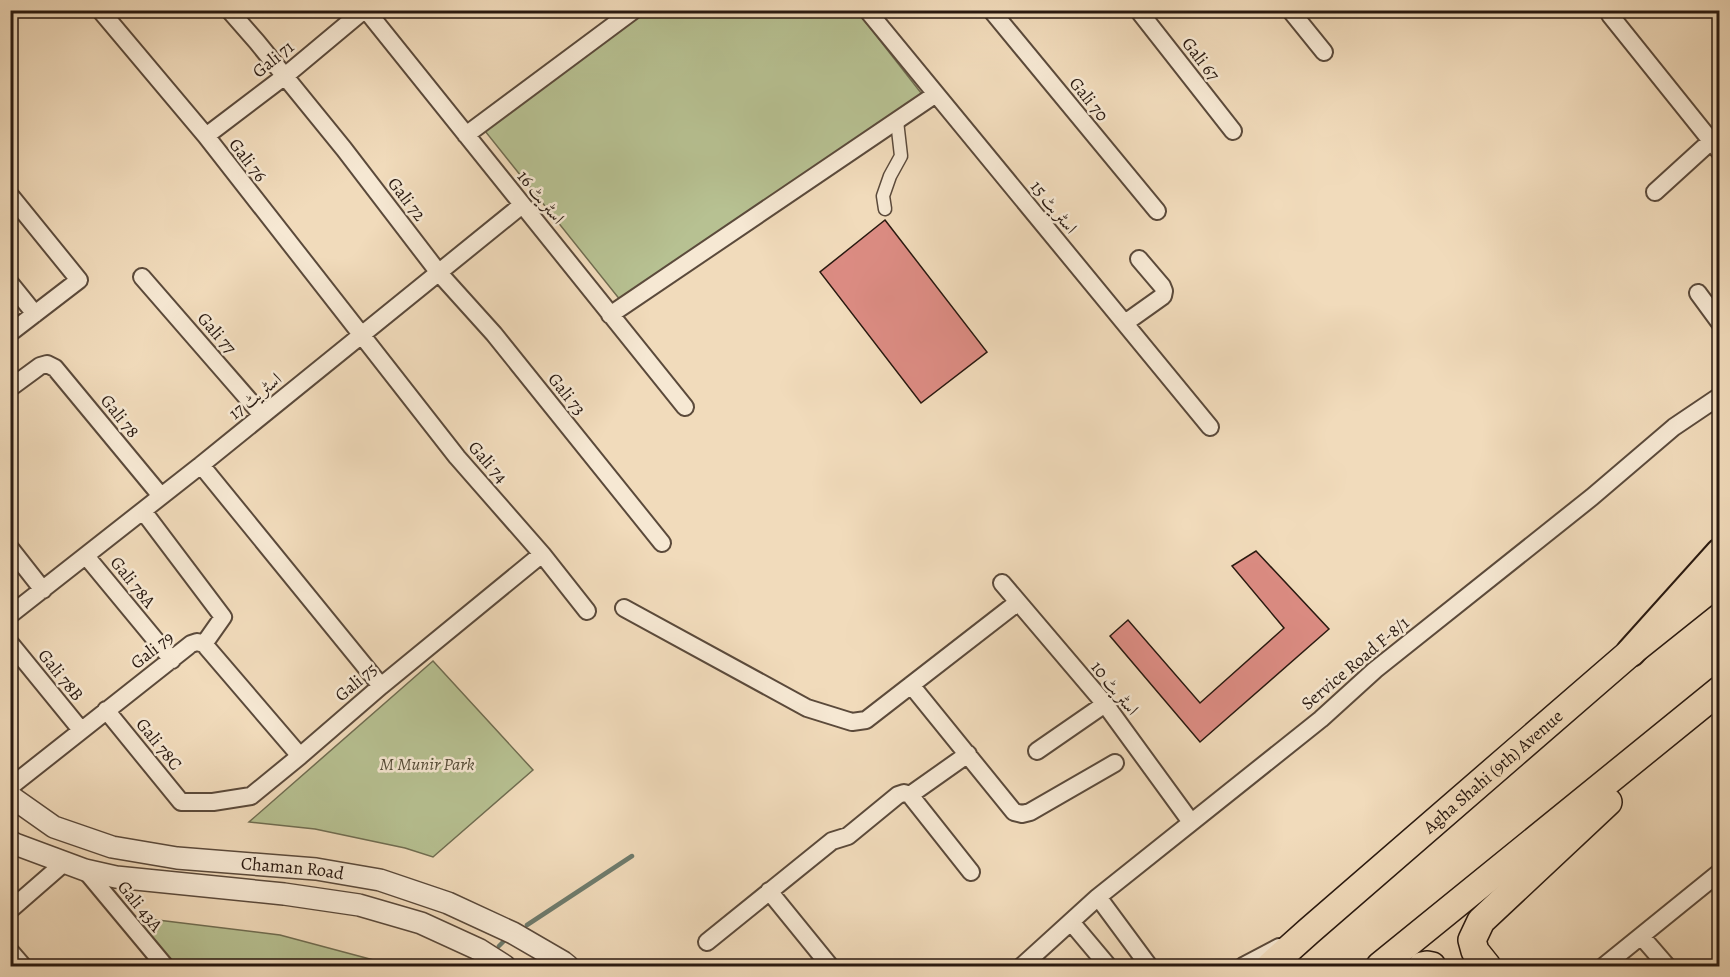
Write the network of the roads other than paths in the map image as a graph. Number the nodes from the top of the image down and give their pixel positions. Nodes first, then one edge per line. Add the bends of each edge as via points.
1 (100, 10) edge
2 (229, 10) edge
3 (365, 10) edge
4 (634, 10) edge
5 (867, 10) edge
6 (991, 10) edge
7 (1138, 10) edge
8 (1290, 10) edge
9 (1610, 15) dead end
10 (1324, 52) dead end
11 (285, 76) junction
12 (936, 94) junction
13 (897, 121) junction
14 (1233, 131) dead end
15 (466, 135) junction
16 (206, 136) junction
17 (1715, 147) edge
18 (1655, 192) dead end
19 (10, 195) edge
20 (522, 205) junction
21 (885, 209) dead end
22 (1157, 211) dead end
23 (1138, 259) dead end
24 (439, 273) junction
25 (142, 277) dead end
26 (10, 283) edge
27 (1698, 293) dead end
28 (35, 314) junction
29 (610, 315) junction
30 (1125, 323) junction
31 (1719, 323) edge
32 (10, 333) edge
33 (362, 336) junction
34 (10, 388) edge
35 (1719, 396) edge
36 (685, 407) dead end
37 (262, 415) junction
38 (1210, 427) dead end
39 (201, 465) junction
40 (161, 496) junction
41 (143, 511) junction
42 (662, 543) dead end
43 (10, 548) edge
44 (1719, 553) edge
45 (542, 554) junction
46 (86, 556) junction
47 (1719, 581) edge
48 (1002, 583) dead end
49 (43, 590) junction
50 (1018, 602) junction
51 (624, 608) dead end
52 (587, 611) dead end
53 (10, 615) edge
54 (10, 643) edge
55 (204, 644) junction
56 (1631, 652) junction
57 (172, 660) junction
58 (911, 685) junction
59 (381, 686) junction
60 (1719, 690) edge
61 (1105, 704) junction
62 (106, 710) junction
63 (81, 730) junction
64 (1668, 733) junction
65 (1037, 752) dead end
66 (968, 754) junction
67 (300, 756) junction
68 (1115, 763) dead end
69 (10, 787) edge
70 (910, 795) junction
71 (10, 796) edge
72 (181, 802) joint
73 (1191, 822) junction
74 (10, 841) edge
75 (64, 863) junction
76 (85, 870) junction
77 (971, 872) dead end
78 (1719, 872) edge
79 (769, 891) junction
80 (1098, 897) junction
81 (10, 910) edge
82 (1071, 922) junction
83 (1309, 931) junction
84 (1641, 936) junction
85 (707, 942) dead end
86 (10, 951) edge
87 (1481, 959) edge
88 (23, 966) edge
89 (165, 966) edge
90 (505, 966) edge
91 (568, 966) edge
92 (830, 966) edge
93 (1022, 966) edge
94 (1108, 966) edge
95 (1149, 966) edge
96 (1243, 966) edge
97 (1270, 966) edge
98 (1380, 966) edge
99 (1422, 966) edge
100 (1431, 966) edge
101 (1604, 966) edge
102 (1667, 966) edge

1 - 16 street, Gali 76
2 - 11 street
3 - 11 street, Gali 71
3 - 15 street, اسٹریٹ 16
4 - 15 street
5 - 12 street, اسٹریٹ 15
6 - 22 street, Gali 70
7 - 14 street, Gali 67
8 - 10 street
9 - 17 street
11 - 16 street, Gali 71
11 - 24 street, Gali 72
12 - 13 street
12 - 30 street, اسٹریٹ 15
13 - 21 street via 901,156 883,196
13 - 29 street
15 - 20 street, اسٹریٹ 16
16 - 33 street, Gali 76
17 - 18 street
19 - 28 street via 79,280
20 - 24 street, اسٹریٹ 17
20 - 29 street, اسٹریٹ 16
23 - 30 street via 1162,286 1163,296
24 - 33 street, اسٹریٹ 17
24 - 42 street, Gali 73 via 494,334
25 - 37 street, Gali 77
26 - 28 street
27 - 31 street
28 - 32 street
29 - 36 street, اسٹریٹ 16
30 - 38 street, اسٹریٹ 15
33 - 37 street, اسٹریٹ 17
33 - 45 street, Gali 74 via 457,457
34 - 40 street, Gali 78 via 40,366 48,364 55,368
35 - 73 street, Service Road F-8/1 via 1674,427
37 - 39 street, اسٹریٹ 17
39 - 40 street, اسٹریٹ 17
39 - 59 street
40 - 41 street, اسٹریٹ 17
41 - 46 street, اسٹریٹ 17
41 - 55 street via 223,617
43 - 49 street
44 - 56 highway
45 - 52 street, Gali 74
45 - 59 street, Gali 75
46 - 49 street, اسٹریٹ 17
46 - 57 street, Gali 78A
47 - 56 main road, Agha Shahi (9th) Avenue
48 - 50 street, اسٹریٹ 10
49 - 53 street, اسٹریٹ 17
50 - 58 street
50 - 61 street, اسٹریٹ 10
51 - 58 street via 807,708 852,722 866,720
54 - 63 street, Gali 78B
55 - 57 street, Gali 79 via 191,644
55 - 67 street, Gali 79
56 - 83 main road, Agha Shahi (9th) Avenue
57 - 62 street, Gali 79
58 - 66 street
59 - 67 street, Gali 75
60 - 64 main road
61 - 65 street
61 - 73 street, اسٹریٹ 10
62 - 63 street, Gali 79
62 - 72 street, Gali 78C
63 - 69 street, Gali 79
64 - 87 main road via 1632,780 1481,921 1472,939
64 - 98 main road
66 - 68 street via 1014,812 1022,814
66 - 70 street
67 - 72 street, Gali 75 via 251,795 213,802
70 - 77 street
70 - 79 street via 898,795 848,836 832,841
71 - 91 street, Chaman Road via 54,827 112,847 177,858 316,869 380,880 448,903 513,933
73 - 80 street, Service Road F-8/1
74 - 75 street, Chaman Road
75 - 76 street, Chaman Road
75 - 81 street
76 - 89 street, Gali 43A
76 - 90 street, Chaman Road via 116,877 359,905 421,924 480,950
78 - 84 street
79 - 85 street
79 - 92 street
80 - 82 street, Service Road F-8/1
80 - 95 street
82 - 93 street, Service Road F-8/1
82 - 94 street
83 - 96 street
83 - 97 main road, Agha Shahi (9th) Avenue
84 - 101 street
84 - 102 street
86 - 88 street
99 - 100 main road

